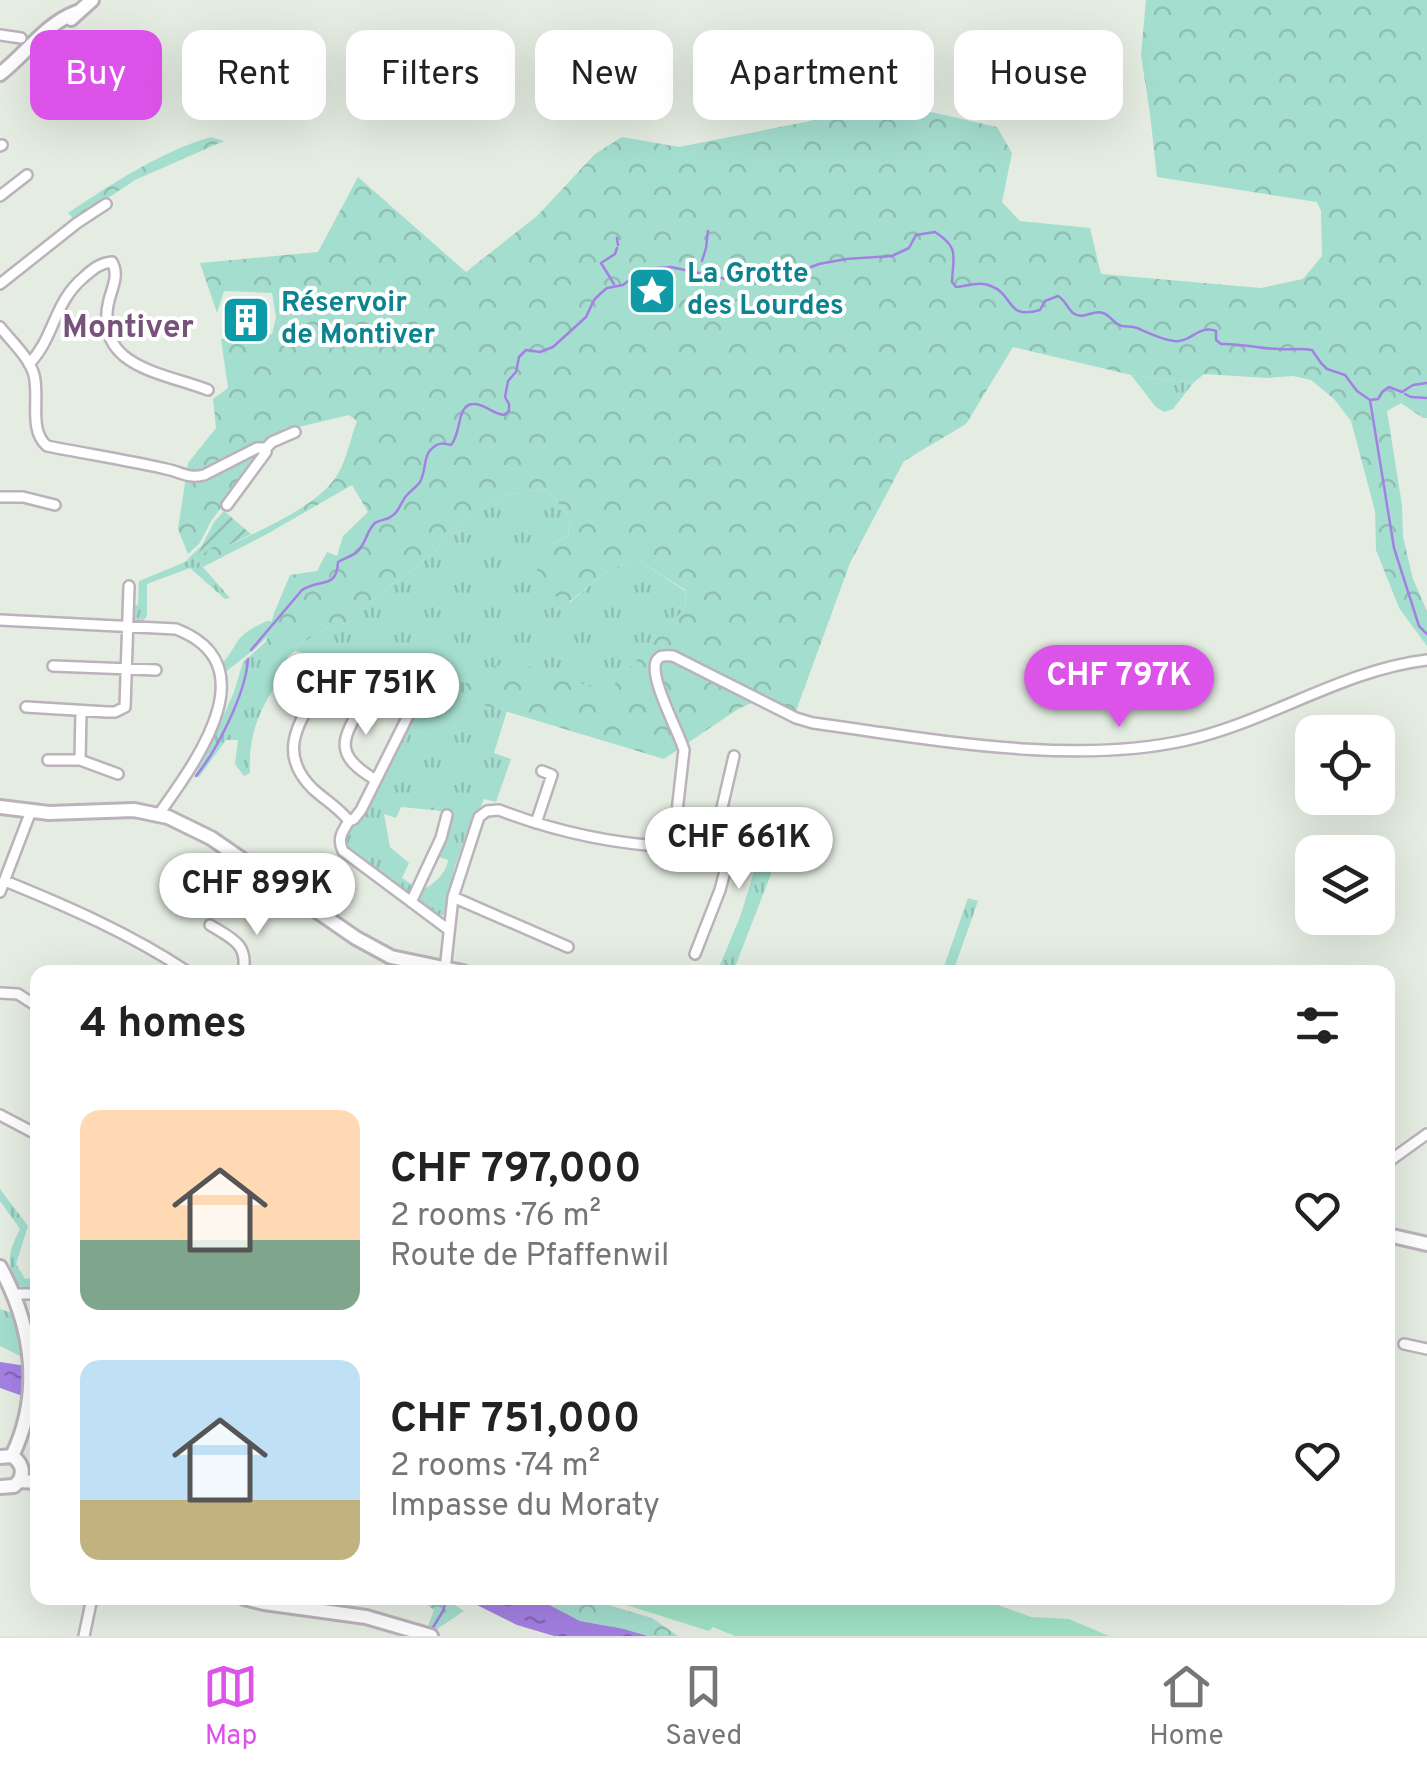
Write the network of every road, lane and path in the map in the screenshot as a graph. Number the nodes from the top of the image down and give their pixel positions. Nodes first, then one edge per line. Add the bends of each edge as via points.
1 (92, 0) edge
2 (0, 35) edge
3 (20, 38) dead end
4 (0, 74) edge
5 (27, 176) dead end
6 (0, 196) edge
7 (106, 204) dead end
8 (0, 284) edge
9 (0, 326) edge
10 (29, 364) junction
11 (208, 390) dead end
12 (294, 432) dead end
13 (266, 448) junction
14 (0, 497) edge
15 (54, 505) dead end
16 (227, 505) dead end
17 (129, 586) dead end
18 (0, 611) edge
19 (0, 620) edge
20 (14, 620) junction
21 (128, 626) junction
22 (1427, 660) edge
23 (54, 666) dead end
24 (127, 668) junction
25 (156, 670) dead end
26 (327, 676) dead end
27 (367, 696) dead end
28 (26, 708) dead end
29 (81, 712) junction
30 (408, 716) dead end
31 (734, 756) dead end
32 (48, 760) dead end
33 (80, 760) junction
34 (118, 774) dead end
35 (563, 779) dead end
36 (376, 780) junction
37 (0, 807) edge
38 (31, 811) junction
39 (159, 814) junction
40 (446, 815) dead end
41 (349, 821) junction
42 (536, 823) junction
43 (673, 846) junction
44 (711, 854) junction
45 (5, 881) junction
46 (0, 892) edge
47 (453, 897) junction
48 (412, 902) junction
49 (210, 925) dead end
50 (449, 930) junction
51 (568, 947) dead end
52 (694, 954) dead end
53 (177, 965) edge
54 (245, 965) edge
55 (424, 965) edge
56 (446, 965) edge
57 (0, 993) edge
58 (30, 1002) edge
59 (0, 1115) edge
60 (30, 1131) edge
61 (1427, 1134) edge
62 (1395, 1157) edge
63 (1395, 1237) edge
64 (1427, 1244) edge
65 (0, 1267) edge
66 (13, 1294) junction
67 (30, 1294) edge
68 (1404, 1344) dead end
69 (1427, 1349) edge
70 (30, 1357) edge
71 (30, 1386) edge
72 (6, 1457) edge
73 (30, 1474) edge
74 (21, 1476) junction
75 (30, 1479) edge
76 (0, 1487) edge
77 (91, 1605) edge
78 (278, 1605) edge
79 (84, 1636) edge
80 (431, 1636) edge

1 - 4 main road
2 - 3 street
5 - 6 street
7 - 8 street
9 - 10 street
10 - 11 street via 72,287 112,262 106,320 116,350
10 - 13 street via 38,434 48,446 188,477
12 - 13 street
13 - 16 street
14 - 15 street
17 - 21 street
18 - 20 street
19 - 20 street
20 - 21 street
21 - 24 street
21 - 39 street via 191,635 209,650 220,678 221,699 206,742
22 - 43 street via 1362,676 1191,739 1082,750 813,723 663,656 655,667 657,683 684,750
23 - 24 street
24 - 25 street
24 - 29 street via 125,707
26 - 41 street via 295,732 294,760 310,786
27 - 36 street via 348,730 345,753
28 - 29 street
29 - 33 street
30 - 36 street
31 - 44 street
32 - 33 street
33 - 34 street
35 - 42 street via 547,773
36 - 41 street
37 - 38 main road
38 - 39 main road
38 - 45 street
39 - 55 main road via 211,838 356,938
40 - 48 street
41 - 48 street via 340,838 343,851
42 - 43 street via 594,839
42 - 47 street via 499,810 479,817
43 - 44 street
44 - 52 street via 728,860
45 - 46 street
45 - 53 street
47 - 50 street
47 - 51 street
48 - 50 street
49 - 54 street via 236,941
50 - 56 street
57 - 58 street
59 - 60 street
61 - 62 street
63 - 64 main road
65 - 66 main road
66 - 67 street
66 - 70 main road
68 - 69 street
71 - 72 main road via 27,1412
72 - 74 main road via 19,1462
73 - 74 main road
74 - 75 main road
74 - 76 main road via 14,1486
77 - 79 street
78 - 80 main road via 366,1617

